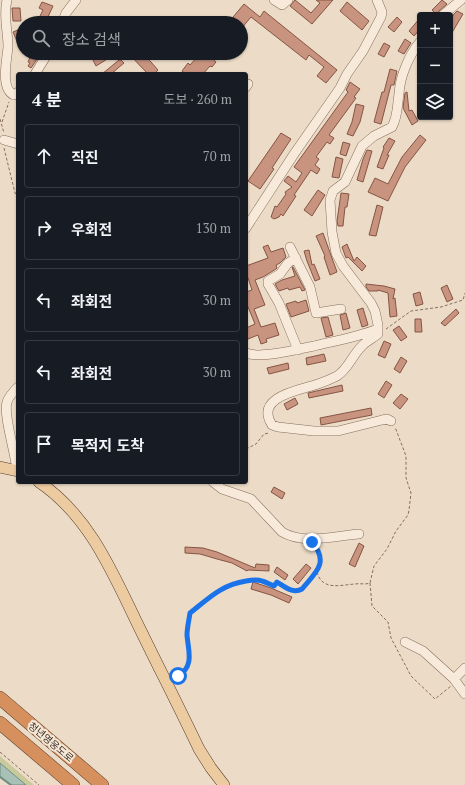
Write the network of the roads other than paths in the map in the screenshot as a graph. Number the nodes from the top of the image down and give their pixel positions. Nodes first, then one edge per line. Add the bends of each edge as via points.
1 (7, 0) edge
2 (76, 0) edge
3 (274, 0) edge
4 (288, 0) edge
5 (377, 0) edge
6 (461, 0) edge
7 (447, 12) edge
8 (65, 16) edge
9 (417, 46) edge
10 (43, 60) edge
11 (35, 72) edge
12 (16, 93) edge
13 (4, 140) road end
14 (16, 143) edge
15 (248, 225) edge
16 (290, 247) dead end
17 (296, 258) junction
18 (342, 309) dead end
19 (378, 329) junction
20 (298, 350) junction
21 (248, 354) edge
22 (16, 389) edge
23 (392, 421) road end
24 (16, 459) edge
25 (0, 467) edge
26 (16, 471) edge
27 (42, 484) edge
28 (216, 484) edge
29 (359, 534) dead end
30 (404, 642) dead end
31 (465, 668) edge
32 (454, 679) junction
33 (465, 694) edge
34 (0, 698) edge
35 (0, 723) edge
36 (73, 785) edge
37 (102, 785) edge
38 (224, 785) edge

1 - 12 street via 7,88 10,93
2 - 8 street
3 - 4 street via 282,5
5 - 15 street via 382,12 381,17 362,51
6 - 7 street
9 - 19 street via 403,76 398,114 392,127 374,136 362,146 345,182 333,191 330,200 336,253 373,307
10 - 11 street
13 - 14 street
16 - 17 street
17 - 18 street via 310,286 316,313
17 - 20 street via 288,263 280,274 268,281 268,284 279,303
19 - 20 street
19 - 23 street via 378,334 362,346 340,374 289,392 272,403 268,416 272,425 278,427 327,432 387,419
20 - 21 street via 260,355
22 - 24 street via 7,405
25 - 26 main road
27 - 38 main road via 71,508 92,536 199,748
28 - 29 street via 222,489 251,499 288,536 308,538
30 - 32 street via 423,651
31 - 32 street
32 - 33 street
34 - 37 highway, 청년영웅도로
35 - 36 highway, 청년영웅도로

